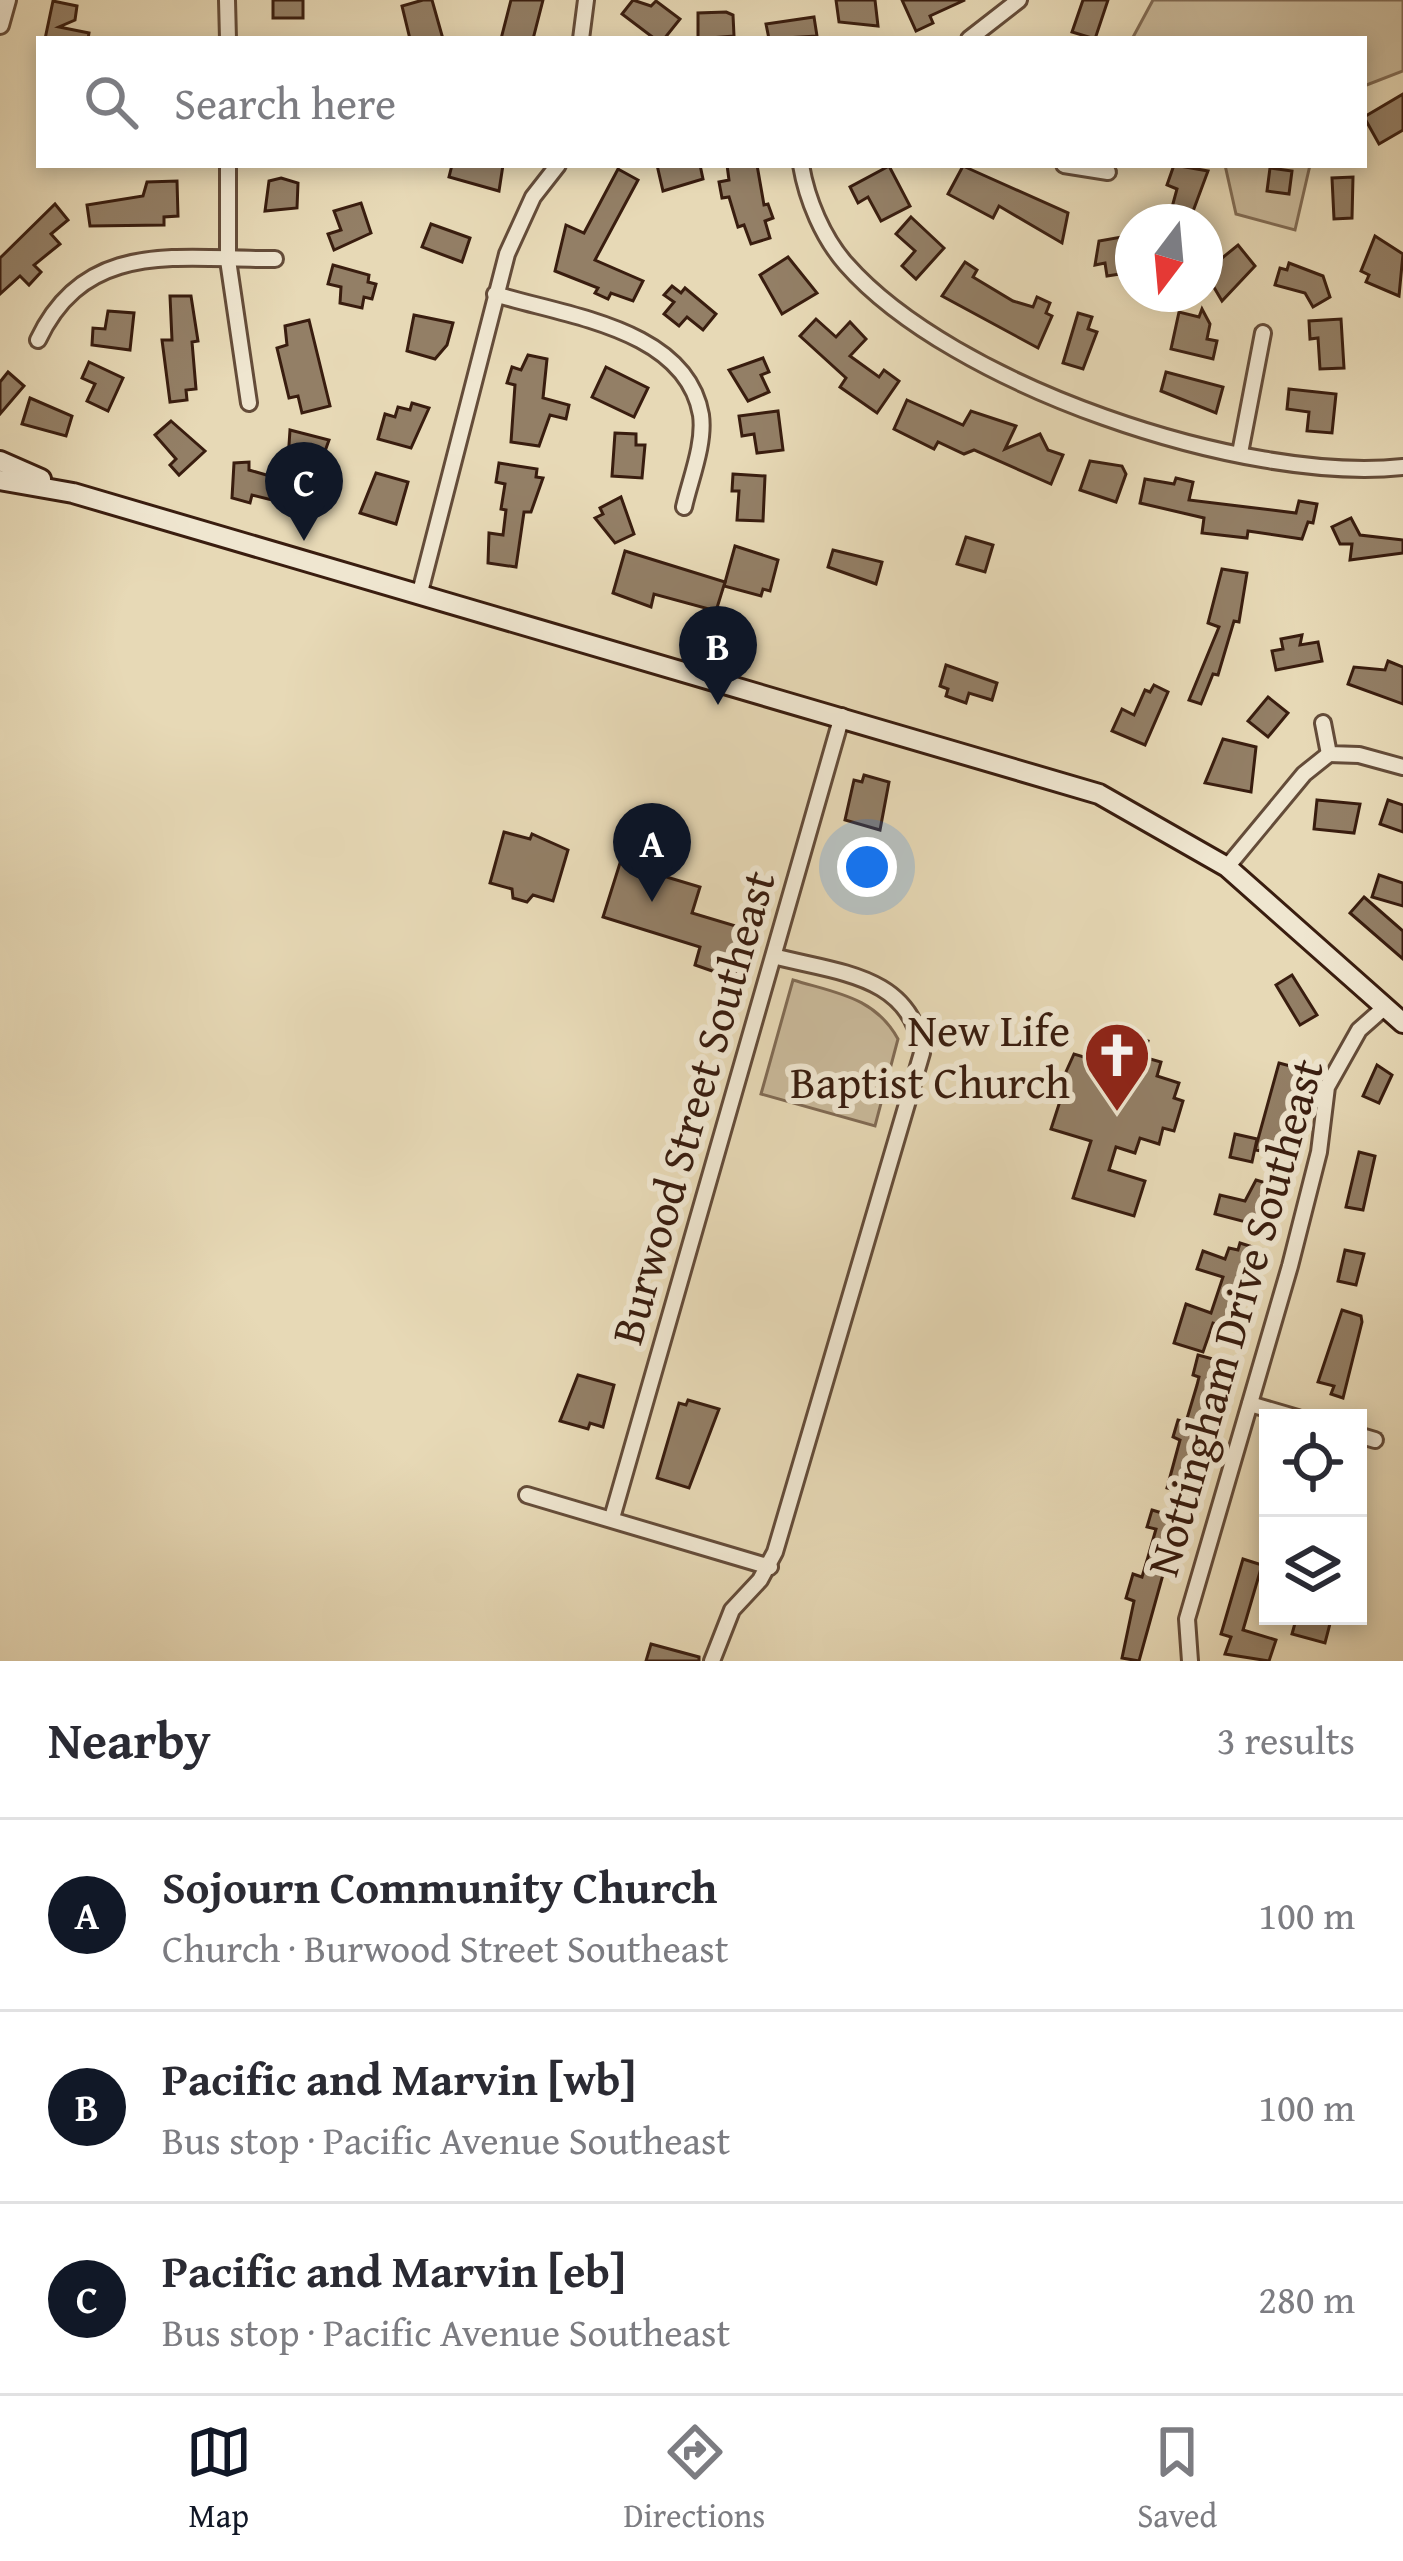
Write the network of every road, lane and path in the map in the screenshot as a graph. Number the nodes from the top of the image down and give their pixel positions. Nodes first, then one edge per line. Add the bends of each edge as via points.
1 (7, 0) edge
2 (227, 0) edge
3 (586, 0) edge
4 (1019, 0) edge
5 (0, 25) edge
6 (228, 36) edge
7 (581, 36) edge
8 (973, 36) edge
9 (228, 168) edge
10 (556, 168) edge
11 (802, 168) edge
12 (1083, 168) edge
13 (1108, 172) dead end
14 (275, 259) dead end
15 (228, 260) junction
16 (495, 294) junction
17 (1263, 333) dead end
18 (38, 340) dead end
19 (249, 403) dead end
20 (1240, 453) junction
21 (0, 461) edge
22 (1403, 467) edge
23 (0, 480) edge
24 (73, 493) junction
25 (683, 507) dead end
26 (419, 596) junction
27 (842, 716) junction
28 (1322, 723) dead end
29 (1329, 754) junction
30 (1403, 767) edge
31 (1227, 867) junction
32 (777, 957) junction
33 (1384, 1007) junction
34 (1403, 1023) edge
35 (1250, 1404) junction
36 (1267, 1409) edge
37 (1367, 1438) edge
38 (1375, 1440) dead end
39 (526, 1495) dead end
40 (612, 1518) junction
41 (770, 1567) junction
42 (712, 1661) edge
43 (1190, 1661) edge

1 - 5 street
2 - 6 street
3 - 7 street
4 - 8 street
9 - 15 street
10 - 16 street via 518,225
11 - 20 street via 812,207 844,262 893,310 1012,379 1089,411
12 - 13 street
14 - 15 street
15 - 18 street via 108,267 64,297
15 - 19 street
16 - 25 street via 650,344 674,360 701,415
16 - 26 street
17 - 20 street
20 - 22 street
21 - 24 main road
23 - 24 main road
24 - 26 main road
26 - 27 main road
27 - 31 main road via 1099,794
27 - 32 street, Burwood Street Southeast
28 - 29 street
29 - 30 street
29 - 31 street
31 - 33 main road
32 - 40 street, Burwood Street Southeast
32 - 41 street via 887,988 911,1012 922,1053
33 - 34 main road
33 - 35 street, Nottingham Drive Southeast via 1359,1030 1328,1087 1319,1152
35 - 36 street
35 - 43 street, Nottingham Drive Southeast via 1187,1619
37 - 38 street
39 - 40 street
40 - 41 street
41 - 42 street via 732,1610

